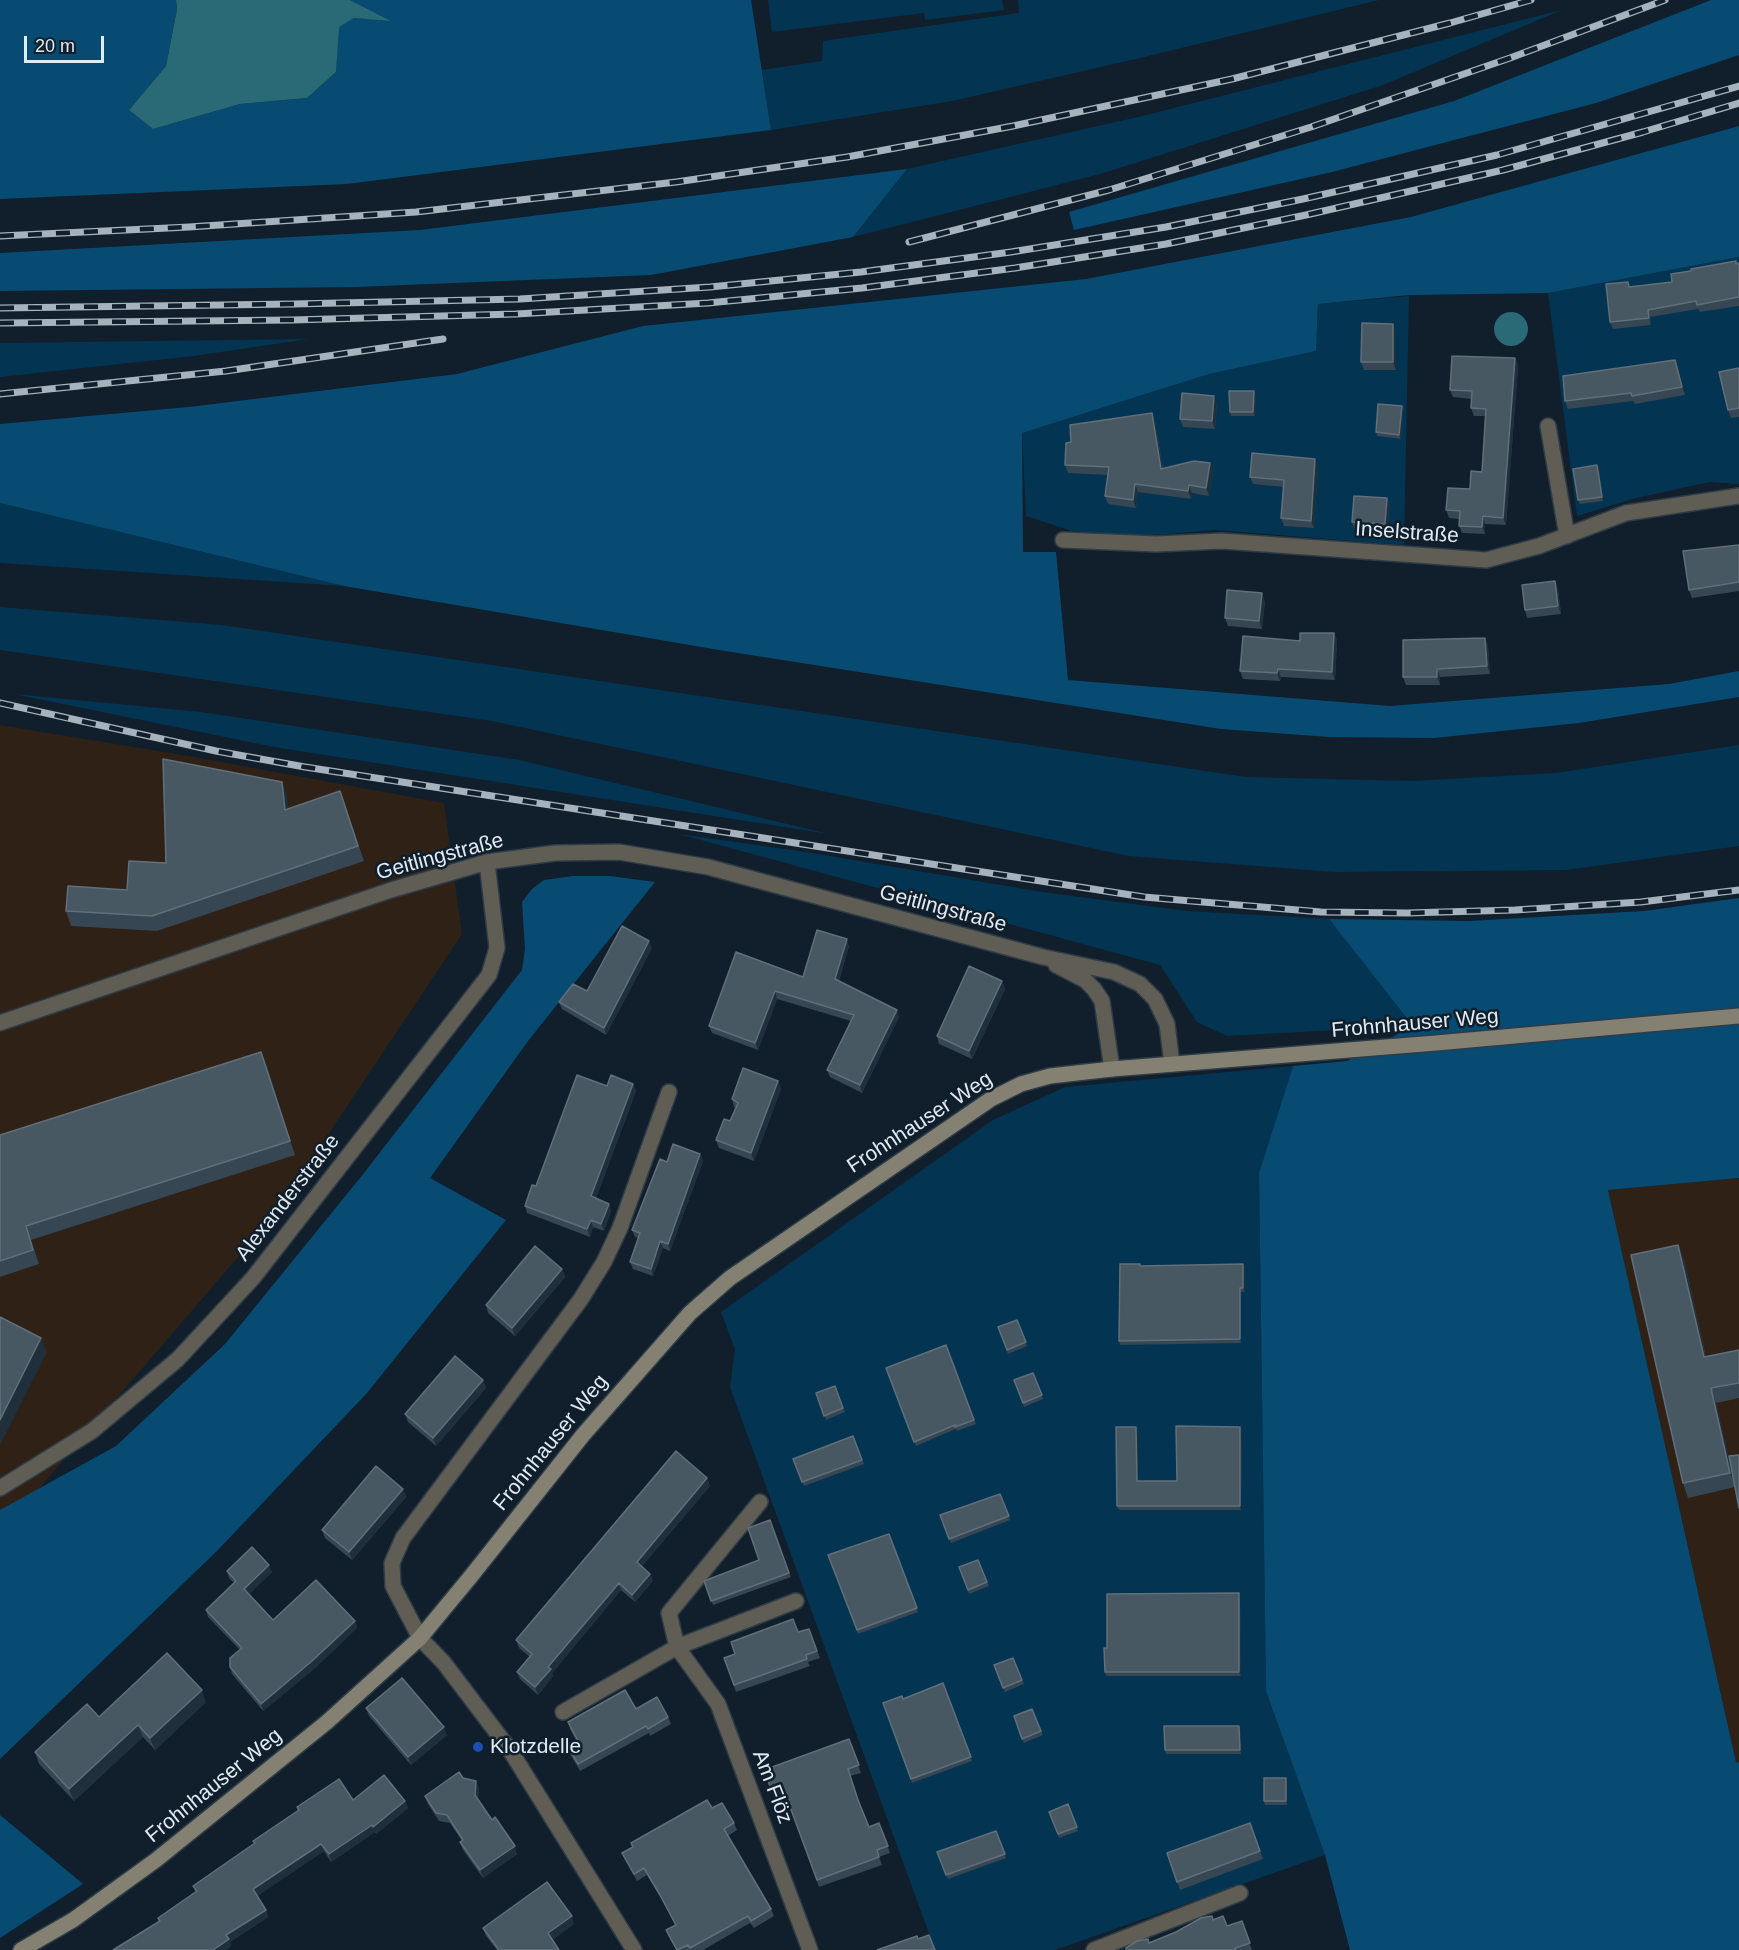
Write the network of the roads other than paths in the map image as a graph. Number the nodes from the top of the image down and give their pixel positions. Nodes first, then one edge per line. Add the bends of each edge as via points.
1 (1548, 426) dead end
2 (1739, 496) edge
3 (1567, 536) junction
4 (1063, 540) dead end
5 (487, 861) junction
6 (1043, 957) junction
7 (1739, 1016) edge
8 (0, 1023) edge
9 (1172, 1064) junction
10 (1112, 1069) junction
11 (669, 1092) dead end
12 (0, 1488) edge
13 (760, 1502) dead end
14 (796, 1601) dead end
15 (420, 1638) junction
16 (677, 1647) junction
17 (563, 1712) dead end
18 (1240, 1893) dead end
19 (28, 1948) edge
20 (634, 1950) edge
21 (810, 1950) edge
22 (1094, 1950) edge

1 - 3 street
2 - 3 street, Inselstraße via 1626,513
3 - 4 street, Inselstraße via 1486,560 1222,541 1156,544
5 - 6 street, Geitlingstraße via 555,853 619,852 708,867
5 - 8 street, Geitlingstraße
5 - 12 street, Alexanderstraße via 496,948 489,975 253,1278 178,1359 92,1431
6 - 9 street, Geitlingstraße via 1114,972 1140,984 1155,999 1167,1024
6 - 10 street, Geitlingstraße via 1085,981 1102,1001
7 - 9 main road, Frohnhauser Weg
9 - 10 main road, Frohnhauser Weg
10 - 15 main road, Frohnhauser Weg via 1050,1076 1021,1084 991,1099 730,1278 690,1313 583,1435
11 - 15 street via 604,1262 581,1299 404,1538 392,1563 393,1586
13 - 16 street, Am Flöz via 669,1612
14 - 16 street
15 - 19 main road, Frohnhauser Weg via 327,1722 156,1860
15 - 20 street via 444,1663 510,1750
16 - 17 street
16 - 21 street, Am Flöz via 718,1704
18 - 22 street

